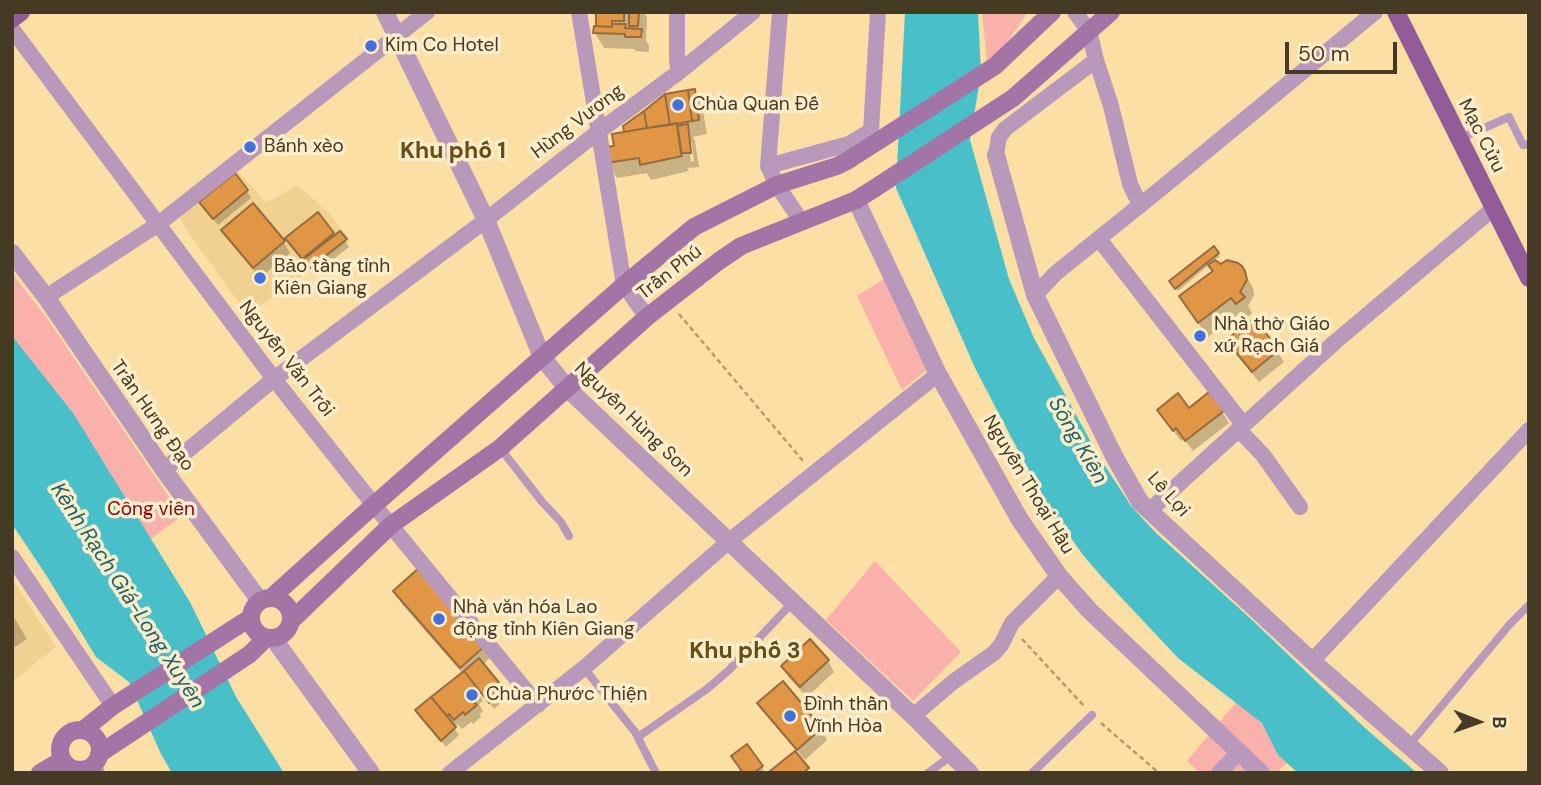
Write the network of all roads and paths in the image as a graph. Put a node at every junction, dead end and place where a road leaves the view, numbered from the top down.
1 (21, 12) edge
2 (385, 12) edge
3 (427, 12) edge
4 (579, 12) edge
5 (677, 12) edge
6 (753, 12) edge
7 (780, 12) edge
8 (878, 12) edge
9 (1052, 12) edge
10 (1075, 12) edge
11 (1111, 12) edge
12 (1375, 12) edge
13 (1395, 12) edge
14 (12, 19) edge
15 (12, 29) edge
16 (1089, 31) junction
17 (397, 35) junction
18 (1096, 60) junction
19 (679, 72) junction
20 (598, 132) junction
21 (1459, 139) junction
22 (1529, 144) edge
23 (996, 155) joint
24 (768, 166) junction
25 (777, 185) junction
26 (856, 200) junction
27 (1140, 205) junction
28 (1494, 208) junction
29 (486, 220) junction
30 (800, 221) junction
31 (157, 225) junction
32 (1099, 239) junction
33 (12, 254) edge
34 (1529, 278) edge
35 (624, 285) junction
36 (1035, 295) junction
37 (46, 298) junction
38 (667, 301) junction
39 (647, 317) junction
40 (542, 358) junction
41 (938, 374) junction
42 (274, 379) junction
43 (567, 388) junction
44 (1241, 427) junction
45 (1529, 430) edge
46 (500, 448) junction
47 (164, 470) junction
48 (814, 474) junction
49 (374, 505) junction
50 (1300, 507) dead end
51 (1149, 511) junction
52 (391, 525) junction
53 (569, 536) dead end
54 (728, 542) junction
55 (12, 557) edge
56 (1059, 576) junction
57 (266, 599) junction
58 (792, 603) junction
59 (1529, 605) edge
60 (291, 621) junction
61 (243, 622) junction
62 (1010, 626) junction
63 (269, 638) junction
64 (1312, 661) junction
65 (584, 668) junction
66 (538, 705) junction
67 (113, 706) junction
68 (1092, 715) junction
69 (913, 716) junction
70 (83, 730) junction
71 (638, 737) junction
72 (1409, 745) junction
73 (1239, 752) junction
74 (952, 755) junction
75 (62, 760) junction
76 (96, 764) edge
77 (40, 773) edge
78 (371, 773) edge
79 (450, 773) edge
80 (656, 773) edge
81 (928, 773) edge
82 (971, 773) edge
83 (1032, 773) edge
84 (1159, 773) edge
85 (1219, 773) edge
86 (1261, 773) edge
87 (1440, 773) edge

1 - 14 main road
2 - 17 street, Nguyễn Hùng Sơn
3 - 17 street
4 - 20 street
5 - 19 street
6 - 19 street, Hùng Vương
7 - 24 street
8 - 24 street
9 - 25 main road, Trần Phú
10 - 16 street
11 - 16 main road, Trần Phú
12 - 27 street
13 - 21 main road, Mạc Cửu
15 - 31 street, Nguyễn Văn Trỗi
16 - 18 street
16 - 26 main road, Trần Phú
17 - 29 street, Nguyễn Hùng Sơn
17 - 31 street
18 - 23 street
18 - 27 street
19 - 20 street, Hùng Vương
20 - 29 street, Hùng Vương
20 - 35 street
21 - 22 lane
21 - 28 main road, Mạc Cửu
23 - 36 street, Lê Lợi
24 - 25 street
25 - 30 street
25 - 35 main road, Trần Phú
26 - 30 main road, Trần Phú
26 - 41 street, Nguyễn Thoại Hầu
27 - 32 street
28 - 34 main road, Mạc Cửu
28 - 44 street
29 - 40 street, Nguyễn Hùng Sơn
29 - 42 street, Hùng Vương
30 - 38 main road, Trần Phú
31 - 37 street
31 - 42 street, Nguyễn Văn Trỗi
32 - 36 street
32 - 44 street
33 - 37 street, Trần Hưng Đạo
35 - 39 street
35 - 40 main road, Trần Phú
36 - 51 street, Lê Lợi
37 - 47 street, Trần Hưng Đạo
38 - 39 main road, Trần Phú
38 - 48 path
39 - 43 main road, Trần Phú
40 - 43 street, Nguyễn Hùng Sơn
40 - 49 main road, Trần Phú
41 - 48 street
41 - 56 street, Nguyễn Thoại Hầu
42 - 47 street, Hùng Vương
42 - 49 street, Nguyễn Văn Trỗi
43 - 46 main road, Trần Phú
43 - 54 street, Nguyễn Hùng Sơn
44 - 50 street
44 - 51 street
45 - 64 street
46 - 52 main road, Trần Phú
46 - 53 lane
47 - 57 street, Trần Hưng Đạo
48 - 54 street
49 - 52 street, Nguyễn Văn Trỗi
49 - 57 main road, Trần Phú
51 - 64 street, Lê Lợi
52 - 60 main road, Trần Phú
52 - 66 street, Nguyễn Văn Trỗi
54 - 58 street, Nguyễn Hùng Sơn
54 - 65 street
55 - 67 street
56 - 62 street
56 - 73 street, Nguyễn Thoại Hầu
57 - 60 main road
57 - 61 main road
58 - 69 street, Nguyễn Hùng Sơn
58 - 71 lane
59 - 72 lane
60 - 63 main road
61 - 63 main road
61 - 67 main road
62 - 68 path
62 - 69 street
63 - 76 main road
63 - 78 street
64 - 72 street, Lê Lợi
65 - 66 street
65 - 71 lane
66 - 79 street
67 - 70 main road
68 - 83 lane
68 - 84 path
69 - 74 street, Nguyễn Hùng Sơn
70 - 75 main road
70 - 76 main road
71 - 80 lane
72 - 87 street, Lê Lợi
73 - 85 street
73 - 86 street, Nguyễn Thoại Hầu
74 - 81 lane
74 - 82 street, Nguyễn Hùng Sơn
75 - 76 main road
75 - 77 main road

